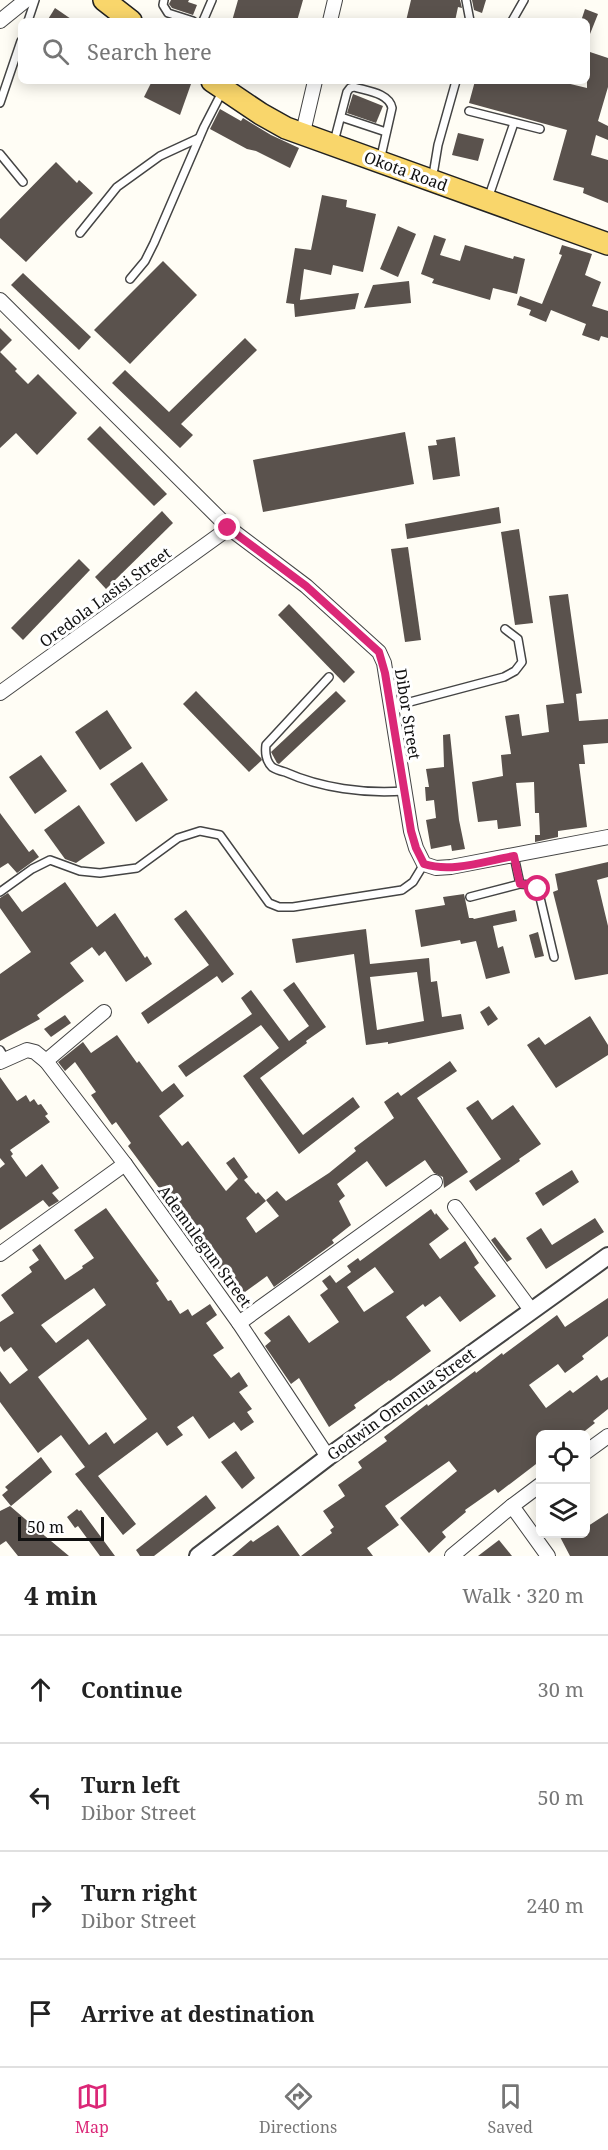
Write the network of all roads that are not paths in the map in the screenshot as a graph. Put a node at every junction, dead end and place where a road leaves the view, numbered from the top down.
1 (26, 0) edge
2 (35, 0) edge
3 (104, 0) edge
4 (122, 0) edge
5 (164, 0) edge
6 (212, 0) edge
7 (335, 0) edge
8 (466, 0) edge
9 (524, 0) edge
10 (29, 18) edge
11 (127, 18) edge
12 (144, 18) edge
13 (184, 18) edge
14 (204, 18) edge
15 (331, 18) edge
16 (469, 18) edge
17 (514, 18) edge
18 (0, 21) edge
19 (18, 50) edge
20 (220, 84) edge
21 (314, 84) edge
22 (455, 84) edge
23 (0, 103) edge
24 (470, 111) dead end
25 (340, 117) junction
26 (514, 123) junction
27 (304, 128) junction
28 (540, 129) dead end
29 (199, 138) junction
30 (335, 138) junction
31 (384, 142) junction
32 (0, 154) edge
33 (434, 169) junction
34 (23, 182) dead end
35 (491, 190) junction
36 (608, 231) edge
37 (80, 233) dead end
38 (608, 244) edge
39 (130, 279) dead end
40 (0, 300) edge
41 (228, 528) junction
42 (505, 629) dead end
43 (328, 677) dead end
44 (0, 693) edge
45 (391, 707) junction
46 (404, 791) junction
47 (608, 837) edge
48 (514, 856) junction
49 (424, 864) junction
50 (520, 884) junction
51 (0, 892) edge
52 (470, 897) dead end
53 (554, 957) dead end
54 (104, 1012) dead end
55 (2, 1057) edge
56 (46, 1060) junction
57 (125, 1164) junction
58 (435, 1182) dead end
59 (455, 1207) dead end
60 (0, 1254) edge
61 (608, 1256) edge
62 (531, 1310) junction
63 (239, 1323) junction
64 (608, 1436) edge
65 (590, 1449) edge
66 (328, 1457) junction
67 (536, 1488) edge
68 (512, 1506) junction
69 (198, 1556) edge
70 (452, 1556) edge
71 (548, 1556) edge

1 - 18 street
2 - 10 lane
3 - 11 main road
4 - 12 main road
5 - 13 lane
6 - 14 lane
7 - 15 street
8 - 16 lane
9 - 17 lane
19 - 23 lane
20 - 27 main road, Okota Road
20 - 29 lane
20 - 38 main road, Okota Road
21 - 27 street
22 - 33 lane
24 - 26 lane
25 - 30 lane
25 - 31 lane
25 - 31 lane
26 - 28 lane
26 - 35 lane
27 - 30 main road, Okota Road
29 - 37 lane
29 - 39 lane
30 - 31 main road, Okota Road
31 - 33 main road, Okota Road
32 - 34 lane
33 - 35 main road, Okota Road
35 - 36 main road, Okota Road
40 - 41 street, Dibor Street
41 - 44 street, Oredola Lasisi Street
41 - 45 street, Dibor Street
42 - 45 lane
43 - 46 lane
45 - 46 street, Dibor Street
46 - 49 street, Dibor Street
47 - 48 street
48 - 49 street
48 - 50 lane
49 - 51 lane
50 - 52 lane
50 - 53 lane
54 - 56 street
55 - 56 street
56 - 57 street, Ademulegun Street
57 - 60 street
57 - 63 street, Ademulegun Street
58 - 63 street
59 - 62 street
61 - 62 street, Godwin Omonua Street
62 - 66 street, Godwin Omonua Street
63 - 66 street, Ademulegun Street
64 - 65 street
66 - 69 street, Godwin Omonua Street
67 - 68 street
68 - 70 street
68 - 71 street

